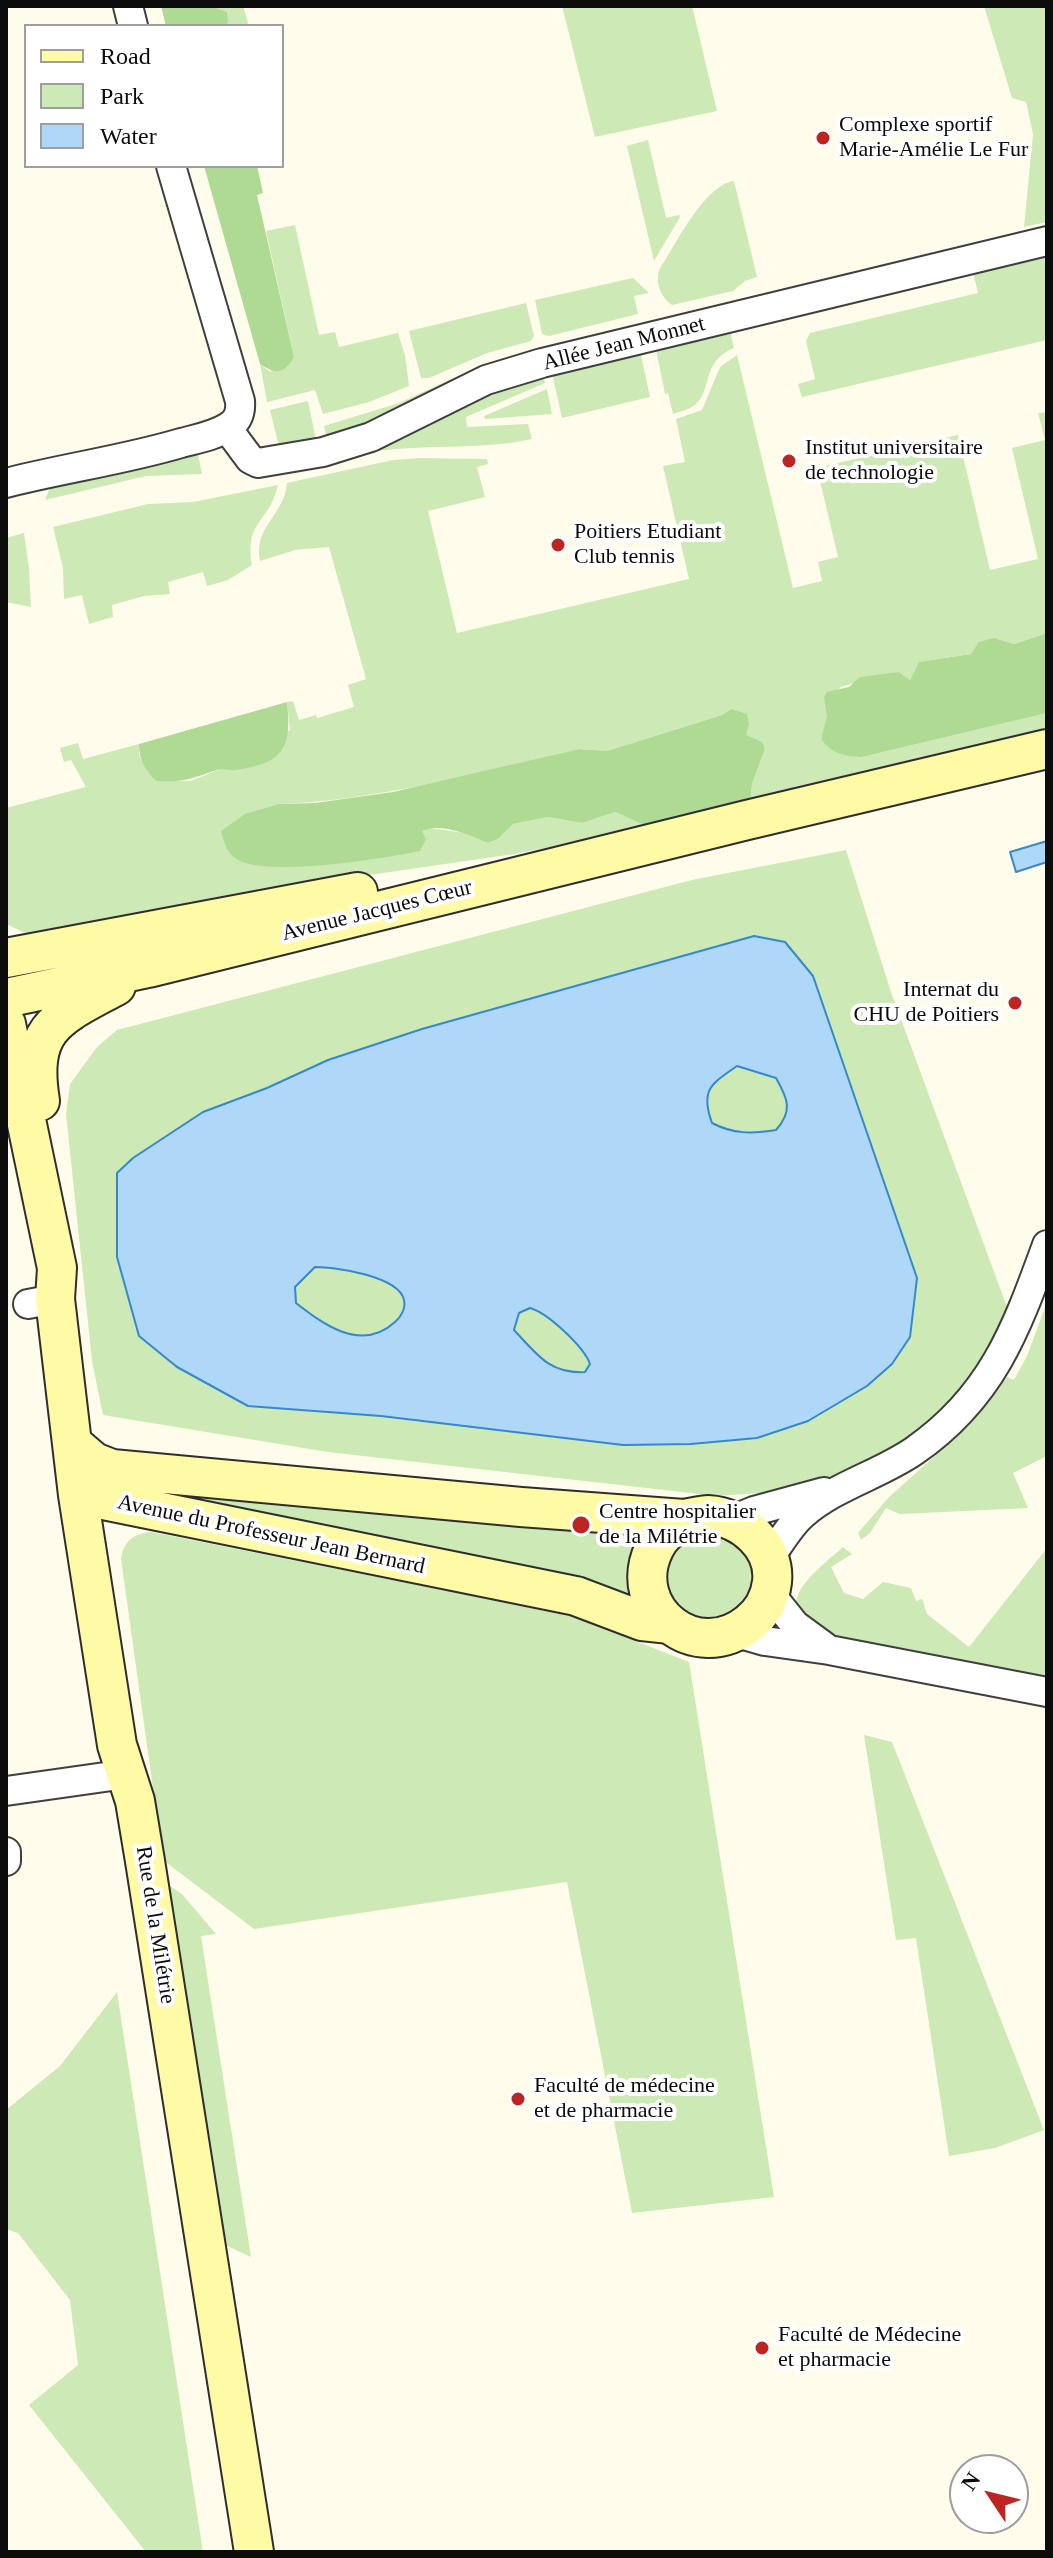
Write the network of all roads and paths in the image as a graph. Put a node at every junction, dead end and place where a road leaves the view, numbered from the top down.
1 (172, 168) edge
2 (1047, 241) edge
3 (227, 428) junction
4 (6, 483) edge
5 (1047, 749) edge
6 (747, 820) junction
7 (6, 958) edge
8 (148, 968) junction
9 (6, 998) edge
10 (6, 1024) edge
11 (6, 1127) edge
12 (43, 1195) junction
13 (1047, 1245) edge
14 (42, 1302) junction
15 (74, 1445) junction
16 (859, 1481) junction
17 (284, 1485) junction
18 (78, 1495) junction
19 (684, 1519) junction
20 (732, 1520) junction
21 (770, 1557) junction
22 (771, 1595) junction
23 (670, 1624) junction
24 (737, 1633) junction
25 (829, 1650) junction
26 (1047, 1692) edge
27 (126, 1774) junction
28 (6, 1791) edge
29 (6, 1852) edge
30 (6, 1861) edge
31 (254, 2552) edge

1 - 3 street
2 - 3 street, Allée Jean Monnet
3 - 4 street
5 - 6 street, Avenue Jacques Cœur
6 - 7 street, Avenue Jacques Cœur
6 - 8 street, Avenue Jacques Cœur
8 - 9 street, Avenue Jacques Cœur
8 - 12 street
10 - 12 street, Rue de la Milétrie
11 - 14 street, Rue de la Milétrie
12 - 14 street, Rue de la Milétrie
13 - 16 street, Avenue du Professeur Jean Bernard
14 - 15 street, Rue de la Milétrie
15 - 17 street, Avenue du Professeur Jean Bernard
15 - 18 street, Rue de la Milétrie
16 - 20 street, Avenue du Professeur Jean Bernard
16 - 21 street, Avenue du Professeur Jean Bernard
17 - 18 street, Avenue du Professeur Jean Bernard
17 - 19 street, Avenue du Professeur Jean Bernard
18 - 23 street, Avenue du Professeur Jean Bernard
18 - 27 street, Rue de la Milétrie
19 - 20 street, Avenue du Professeur Jean Bernard
19 - 23 street
20 - 21 street
21 - 22 street
22 - 24 street
22 - 25 street, Avenue du Professeur Jean Bernard
23 - 24 street, Avenue du Professeur Jean Bernard
24 - 25 street, Avenue du Professeur Jean Bernard
25 - 26 street, Avenue du Professeur Jean Bernard
27 - 28 street
27 - 31 street, Rue de la Milétrie
29 - 30 street

